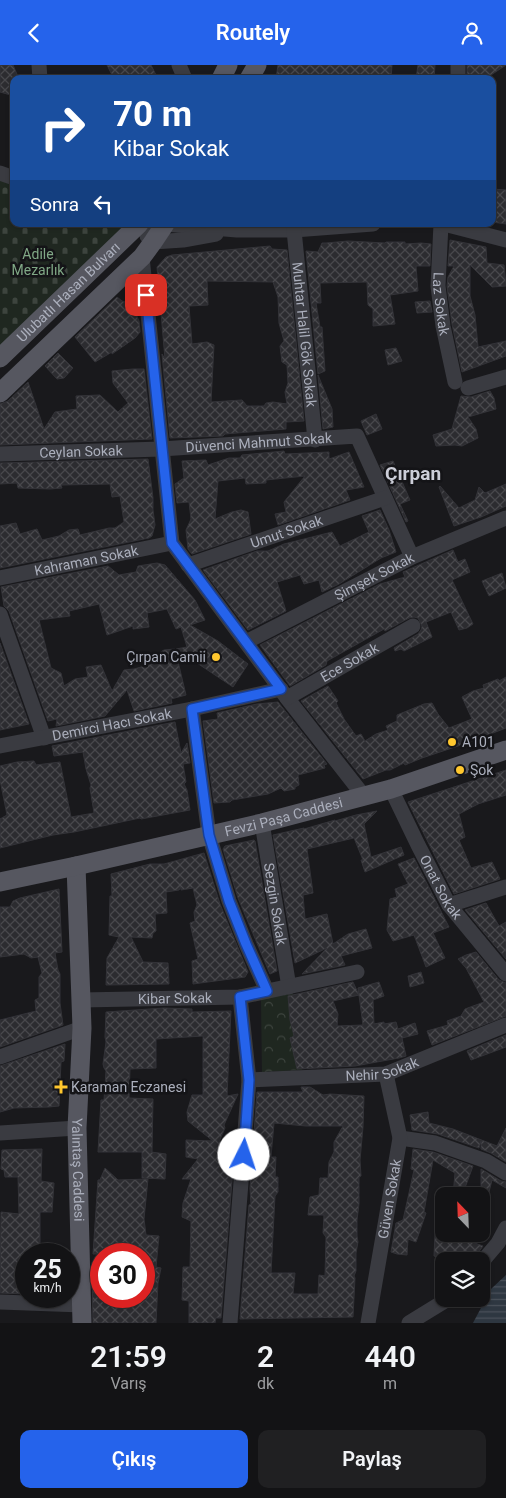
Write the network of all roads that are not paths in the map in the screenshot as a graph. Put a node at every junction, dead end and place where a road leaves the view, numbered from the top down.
1 (133, 227) edge
2 (139, 227) edge
3 (162, 227) edge
4 (200, 227) edge
5 (334, 227) edge
6 (442, 227) edge
7 (454, 227) edge
8 (237, 230) junction
9 (294, 230) junction
10 (506, 240) edge
11 (154, 242) junction
12 (142, 257) junction
13 (0, 358) edge
14 (506, 377) edge
15 (0, 393) edge
16 (315, 440) junction
17 (161, 449) junction
18 (0, 454) edge
19 (385, 498) junction
20 (506, 518) edge
21 (172, 543) junction
22 (412, 557) junction
23 (188, 565) junction
24 (0, 578) edge
25 (0, 615) edge
26 (413, 626) dead end
27 (246, 642) junction
28 (284, 694) junction
29 (192, 709) junction
30 (44, 738) junction
31 (0, 746) edge
32 (506, 749) edge
33 (391, 789) junction
34 (363, 795) junction
35 (262, 823) junction
36 (209, 835) junction
37 (76, 866) junction
38 (0, 882) edge
39 (506, 887) edge
40 (449, 905) junction
41 (357, 972) dead end
42 (506, 974) edge
43 (289, 987) junction
44 (267, 991) junction
45 (240, 997) junction
46 (81, 1000) junction
47 (506, 1025) edge
48 (82, 1028) junction
49 (0, 1057) edge
50 (386, 1074) junction
51 (249, 1080) junction
52 (76, 1128) junction
53 (0, 1133) edge
54 (400, 1138) junction
55 (506, 1173) edge
56 (506, 1229) edge
57 (490, 1252) edge
58 (0, 1302) edge
59 (435, 1307) edge
60 (82, 1314) edge
61 (230, 1323) edge
62 (368, 1323) edge
63 (409, 1323) edge

1 - 13 main road, Ulubatlı Hasan Bulvarı
2 - 11 street
3 - 11 main road, Ulubatlı Hasan Bulvarı
4 - 8 street
5 - 9 street
6 - 14 street, Laz Sokak
7 - 10 street
8 - 9 street
8 - 11 street
9 - 16 street, Muhtar Halil Gök Sokak
11 - 12 main road, Ulubatlı Hasan Bulvarı
12 - 15 main road, Ulubatlı Hasan Bulvarı
12 - 17 street
16 - 17 street, Düvenci Mahmut Sokak
16 - 19 street, Düvenci Mahmut Sokak
17 - 18 street, Ceylan Sokak
17 - 21 street
19 - 22 street
19 - 23 street, Umut Sokak
20 - 22 street, Şimşek Sokak
21 - 23 street
21 - 24 street, Kahraman Sokak
22 - 27 street, Şimşek Sokak
23 - 27 street
25 - 30 street
26 - 28 street, Ece Sokak
27 - 28 street
28 - 29 street, Demirci Hacı Sokak
28 - 34 street
29 - 30 street, Demirci Hacı Sokak
29 - 36 street
30 - 31 street, Demirci Hacı Sokak
32 - 33 main road, Fevzi Paşa Caddesi
33 - 34 main road, Fevzi Paşa Caddesi
33 - 40 street, Onat Sokak
34 - 35 main road, Fevzi Paşa Caddesi
35 - 36 main road, Fevzi Paşa Caddesi
35 - 43 street, Sezgin Sokak
36 - 37 main road, Fevzi Paşa Caddesi
36 - 44 street
37 - 38 main road, Fevzi Paşa Caddesi
37 - 46 main road, Yalıntaş Caddesi
39 - 40 street
40 - 42 street, Onat Sokak
41 - 43 street, Kibar Sokak
43 - 44 street, Kibar Sokak
44 - 45 street, Kibar Sokak
45 - 46 street, Kibar Sokak
45 - 51 street
46 - 48 main road, Yalıntaş Caddesi
47 - 50 street, Nehir Sokak
48 - 49 street
48 - 52 main road, Yalıntaş Caddesi
50 - 51 street, Nehir Sokak
50 - 54 street, Güven Sokak
51 - 61 street
52 - 53 street
52 - 60 main road, Yalıntaş Caddesi
54 - 55 street
54 - 62 street, Güven Sokak
56 - 57 street
58 - 60 street
59 - 63 street

